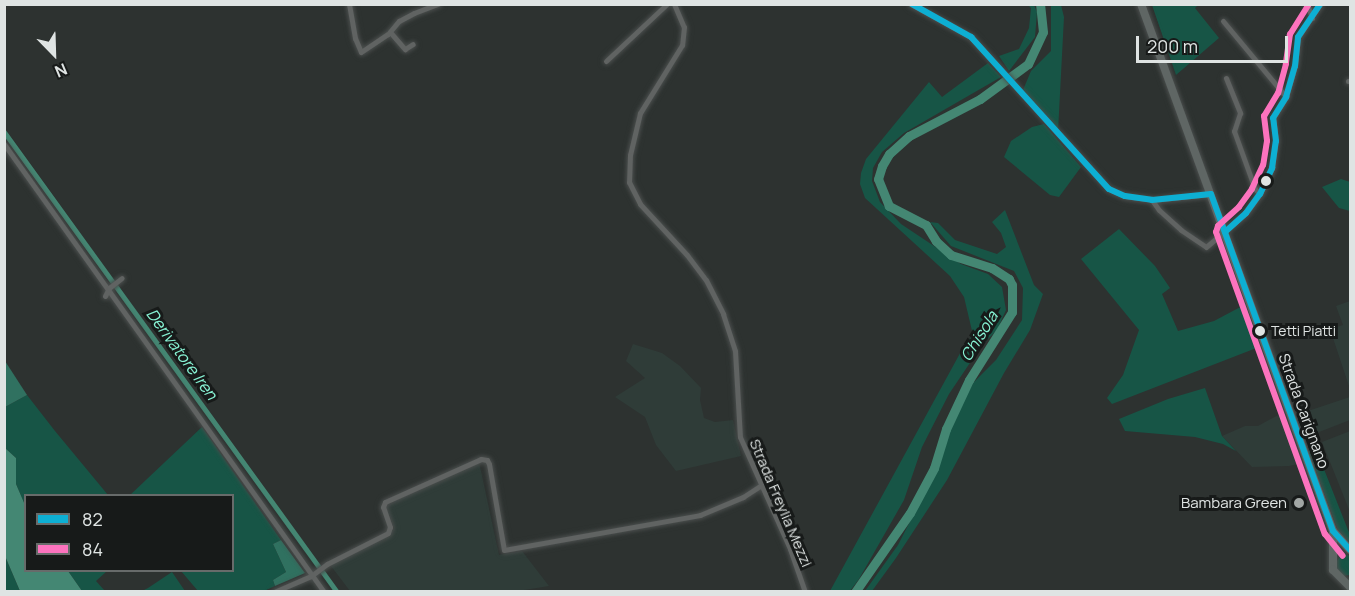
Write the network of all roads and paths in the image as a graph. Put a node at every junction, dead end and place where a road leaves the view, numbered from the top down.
1 (350, 4) edge
2 (438, 4) edge
3 (668, 4) edge
4 (674, 4) edge
5 (911, 4) edge
6 (1141, 4) edge
7 (1307, 4) edge
8 (1320, 4) edge
9 (1312, 18) junction
10 (1223, 21) dead end
11 (390, 32) junction
12 (413, 44) dead end
13 (606, 61) dead end
14 (1226, 78) dead end
15 (1286, 97) junction
16 (4, 144) edge
17 (1211, 194) junction
18 (1260, 194) junction
19 (1152, 200) junction
20 (1225, 232) junction
21 (122, 278) dead end
22 (107, 291) junction
23 (760, 486) junction
24 (1333, 531) junction
25 (1350, 551) edge
26 (1333, 559) junction
27 (311, 576) junction
28 (1346, 578) edge
29 (1350, 587) edge
30 (274, 591) edge
31 (324, 591) edge
32 (805, 591) edge

1 - 11 street
2 - 11 street
3 - 13 street
4 - 23 street, Strada Freylia Mezzi
5 - 19 street
6 - 17 main road
7 - 9 street
8 - 9 street
9 - 15 street
10 - 15 street
11 - 12 street
14 - 18 street
15 - 18 street
16 - 22 street
17 - 19 street
17 - 20 main road, Strada Carignano
18 - 20 street
19 - 20 street
20 - 24 main road, Strada Carignano
21 - 22 street
22 - 27 street
23 - 27 street
23 - 32 street, Strada Freylia Mezzi
24 - 25 main road
24 - 26 main road
25 - 26 main road
26 - 28 main road
27 - 30 street
27 - 31 street
28 - 29 main road

